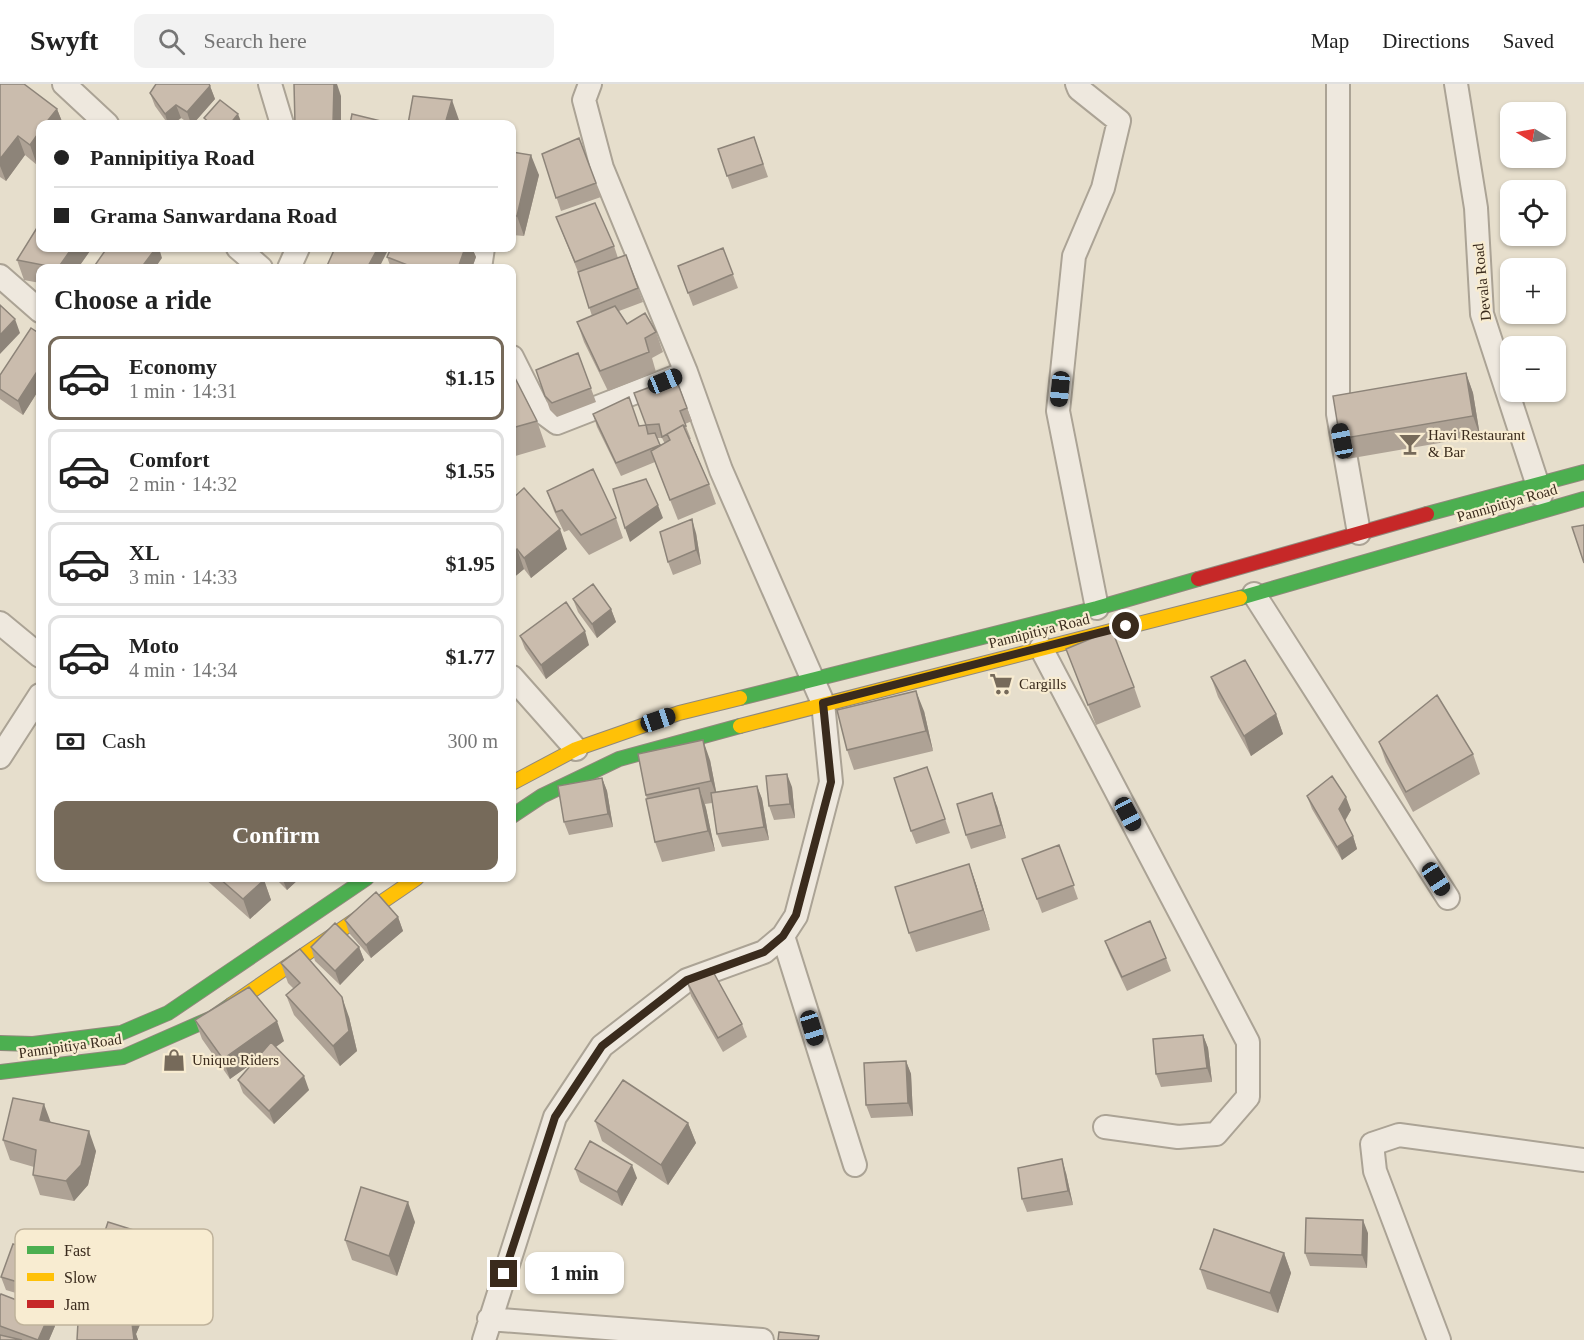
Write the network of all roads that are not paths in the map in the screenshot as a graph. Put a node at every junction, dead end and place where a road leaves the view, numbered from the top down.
1 (64, 84) edge
2 (270, 84) edge
3 (590, 84) edge
4 (1077, 84) edge
5 (1338, 84) edge
6 (1456, 84) edge
7 (103, 120) edge
8 (281, 120) edge
9 (243, 252) edge
10 (256, 264) edge
11 (0, 276) edge
12 (36, 307) edge
13 (516, 365) edge
14 (686, 372) junction
15 (1584, 472) edge
16 (1537, 483) junction
17 (1584, 499) edge
18 (1545, 508) junction
19 (1359, 533) junction
20 (1254, 594) junction
21 (1097, 608) junction
22 (0, 623) edge
23 (1041, 648) junction
24 (36, 653) edge
25 (516, 681) edge
26 (815, 681) junction
27 (36, 701) edge
28 (823, 703) junction
29 (576, 749) junction
30 (0, 757) edge
31 (516, 781) edge
32 (516, 813) edge
33 (361, 882) edge
34 (411, 882) edge
35 (1448, 898) dead end
36 (783, 936) junction
37 (0, 1043) edge
38 (0, 1072) edge
39 (1105, 1127) dead end
40 (1584, 1160) edge
41 (855, 1165) dead end
42 (487, 1329) edge
43 (762, 1340) edge
44 (1439, 1340) edge

1 - 7 street
2 - 8 street
3 - 14 street
4 - 21 street
5 - 19 street
6 - 16 street, Devala Road
9 - 10 street
11 - 12 street
13 - 14 street
14 - 26 street
15 - 16 main road, Pannipitiya Road
16 - 18 street, Devala Road
16 - 19 main road, Pannipitiya Road
17 - 18 main road, Pannipitiya Road
18 - 20 main road, Pannipitiya Road
19 - 21 main road, Pannipitiya Road
20 - 23 main road, Pannipitiya Road
20 - 35 street
21 - 26 main road, Pannipitiya Road
22 - 24 street
23 - 28 main road, Pannipitiya Road
23 - 39 street
25 - 29 street
26 - 28 street
26 - 29 main road, Pannipitiya Road
27 - 30 street
28 - 32 main road, Pannipitiya Road
28 - 36 street
29 - 31 main road, Pannipitiya Road
33 - 37 main road, Pannipitiya Road
34 - 38 main road, Pannipitiya Road
36 - 41 street
36 - 42 street
40 - 44 street
42 - 43 street

